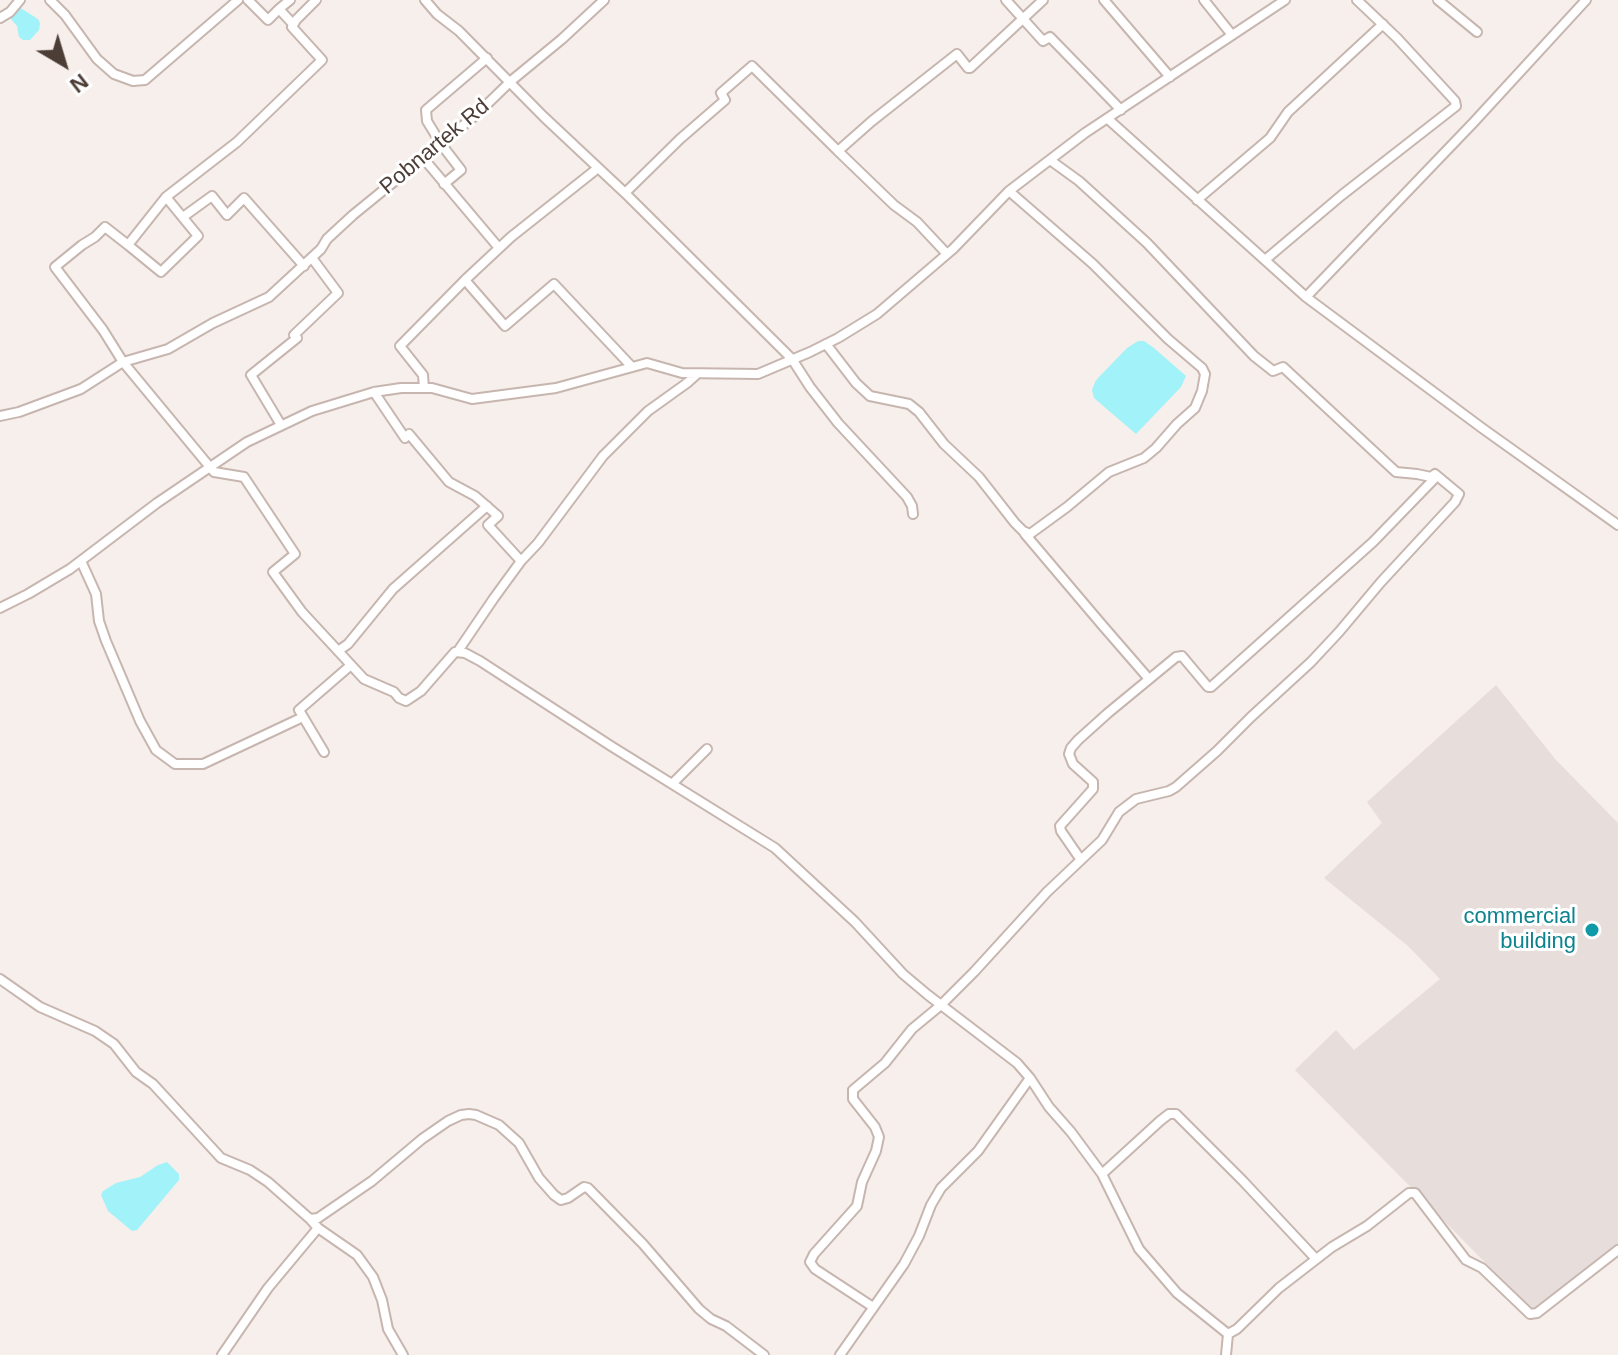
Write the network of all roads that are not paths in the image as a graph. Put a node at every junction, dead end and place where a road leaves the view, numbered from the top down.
1 (20, 0) edge
2 (50, 0) edge
3 (238, 0) edge
4 (248, 0) edge
5 (290, 0) edge
6 (316, 0) edge
7 (425, 0) edge
8 (604, 0) edge
9 (1006, 0) edge
10 (1043, 0) edge
11 (1104, 0) edge
12 (1204, 0) edge
13 (1285, 0) edge
14 (1357, 0) edge
15 (1438, 0) edge
16 (1586, 0) edge
17 (279, 9) junction
18 (0, 18) edge
19 (1023, 18) junction
20 (293, 24) junction
21 (1383, 24) junction
22 (1477, 32) dead end
23 (1232, 35) junction
24 (487, 58) junction
25 (1170, 77) junction
26 (511, 81) junction
27 (1121, 110) junction
28 (1108, 119) junction
29 (441, 144) junction
30 (838, 151) junction
31 (424, 159) junction
32 (1050, 160) junction
33 (598, 168) junction
34 (444, 184) junction
35 (1009, 191) junction
36 (625, 193) junction
37 (166, 197) junction
38 (1197, 200) junction
39 (183, 217) junction
40 (128, 245) junction
41 (499, 248) junction
42 (947, 254) junction
43 (312, 258) junction
44 (1265, 260) junction
45 (304, 266) junction
46 (465, 280) junction
47 (1306, 297) junction
48 (826, 344) junction
49 (792, 359) junction
50 (123, 362) junction
51 (632, 367) junction
52 (697, 374) junction
53 (424, 388) junction
54 (374, 392) junction
55 (0, 416) edge
56 (281, 425) junction
57 (210, 466) junction
58 (1438, 475) junction
59 (487, 506) junction
60 (913, 514) dead end
61 (1618, 525) edge
62 (1023, 531) junction
63 (81, 561) junction
64 (521, 561) junction
65 (0, 608) edge
66 (338, 651) junction
67 (458, 651) junction
68 (351, 665) junction
69 (1149, 679) junction
70 (303, 717) junction
71 (707, 749) dead end
72 (324, 752) dead end
73 (672, 784) junction
74 (1081, 860) junction
75 (0, 979) edge
76 (941, 1005) junction
77 (1030, 1078) junction
78 (1102, 1174) junction
79 (311, 1220) junction
80 (318, 1228) junction
81 (1618, 1250) edge
82 (1316, 1259) junction
83 (873, 1307) junction
84 (1228, 1334) junction
85 (222, 1355) edge
86 (403, 1355) edge
87 (764, 1355) edge
88 (840, 1355) edge
89 (1226, 1355) edge

1 - 18 street
2 - 3 street
4 - 17 street
5 - 17 street
6 - 20 street
7 - 24 street
8 - 26 street, Pobnartek Rd
9 - 19 street
10 - 19 street
11 - 25 street
12 - 23 street
13 - 23 street
14 - 21 street
15 - 22 street
16 - 47 street
17 - 20 street
19 - 27 street
19 - 30 street
20 - 37 street
21 - 38 street
21 - 44 street
23 - 25 street
24 - 26 street
24 - 29 street
25 - 27 street
26 - 29 street, Pobnartek Rd
26 - 33 street
27 - 28 street
28 - 32 street
28 - 38 street
29 - 31 street, Pobnartek Rd
29 - 34 street
30 - 36 street
30 - 42 street
31 - 34 street
31 - 43 street, Pobnartek Rd
32 - 35 street
32 - 58 street
33 - 36 street
33 - 41 street
34 - 41 street
35 - 42 street
35 - 62 street
36 - 49 street
37 - 39 street
37 - 40 street
38 - 44 street
39 - 40 street
39 - 45 street
40 - 50 street
41 - 46 street
42 - 48 street
43 - 45 street, Pobnartek Rd
43 - 56 street
44 - 47 street
45 - 50 street, Pobnartek Rd
46 - 51 street
46 - 53 street
47 - 61 street
48 - 49 street
48 - 62 street
49 - 52 street
49 - 60 street
50 - 55 street, Pobnartek Rd
50 - 57 street
51 - 52 street
51 - 53 street
52 - 64 street
53 - 54 street
54 - 56 street
54 - 59 street
56 - 57 street
57 - 63 street
57 - 66 street
58 - 69 street
58 - 74 street
59 - 64 street
59 - 66 street
62 - 69 street
63 - 65 street
63 - 70 street
64 - 67 street
66 - 68 street
67 - 68 street
67 - 73 street
68 - 70 street
69 - 74 street
70 - 72 street
71 - 73 street
73 - 76 street
74 - 76 street
75 - 79 street
76 - 77 street
76 - 83 street
77 - 78 street
77 - 83 street
78 - 82 street
78 - 84 street
79 - 80 street
79 - 87 street
80 - 85 street
80 - 86 street
81 - 82 street
82 - 84 street
83 - 88 street
84 - 89 street

